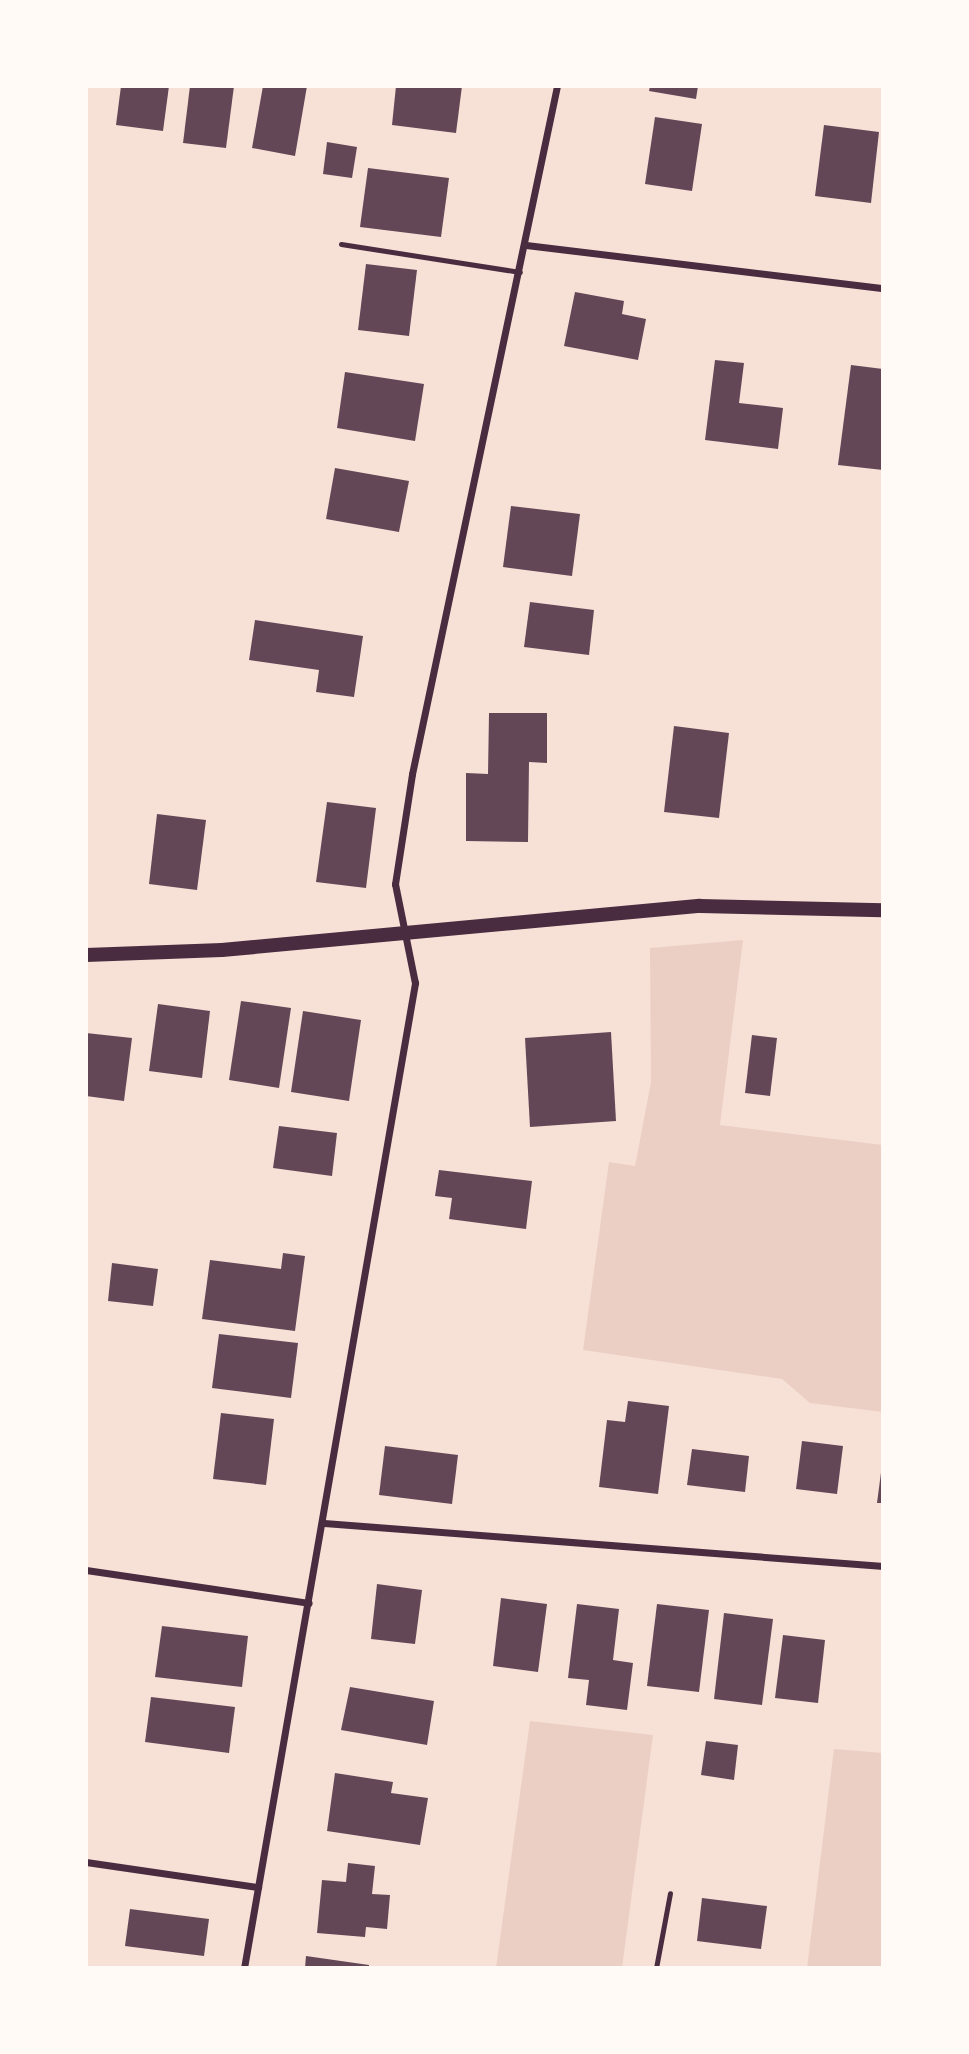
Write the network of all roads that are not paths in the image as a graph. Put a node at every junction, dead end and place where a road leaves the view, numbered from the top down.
1 (557, 86) edge
2 (341, 244) dead end
3 (526, 245) junction
4 (520, 272) junction
5 (883, 288) edge
6 (883, 910) edge
7 (406, 934) junction
8 (86, 955) edge
9 (324, 1523) junction
10 (883, 1566) edge
11 (86, 1570) edge
12 (309, 1603) junction
13 (86, 1862) edge
14 (258, 1887) junction
15 (670, 1893) dead end
16 (244, 1968) edge
17 (656, 1968) edge

1 - 3 street
2 - 4 lane
3 - 4 street
3 - 5 street
4 - 7 street
6 - 7 main road
7 - 8 main road
7 - 9 street
9 - 10 street
9 - 12 street
11 - 12 street
12 - 14 street
13 - 14 street
14 - 16 street
15 - 17 lane

